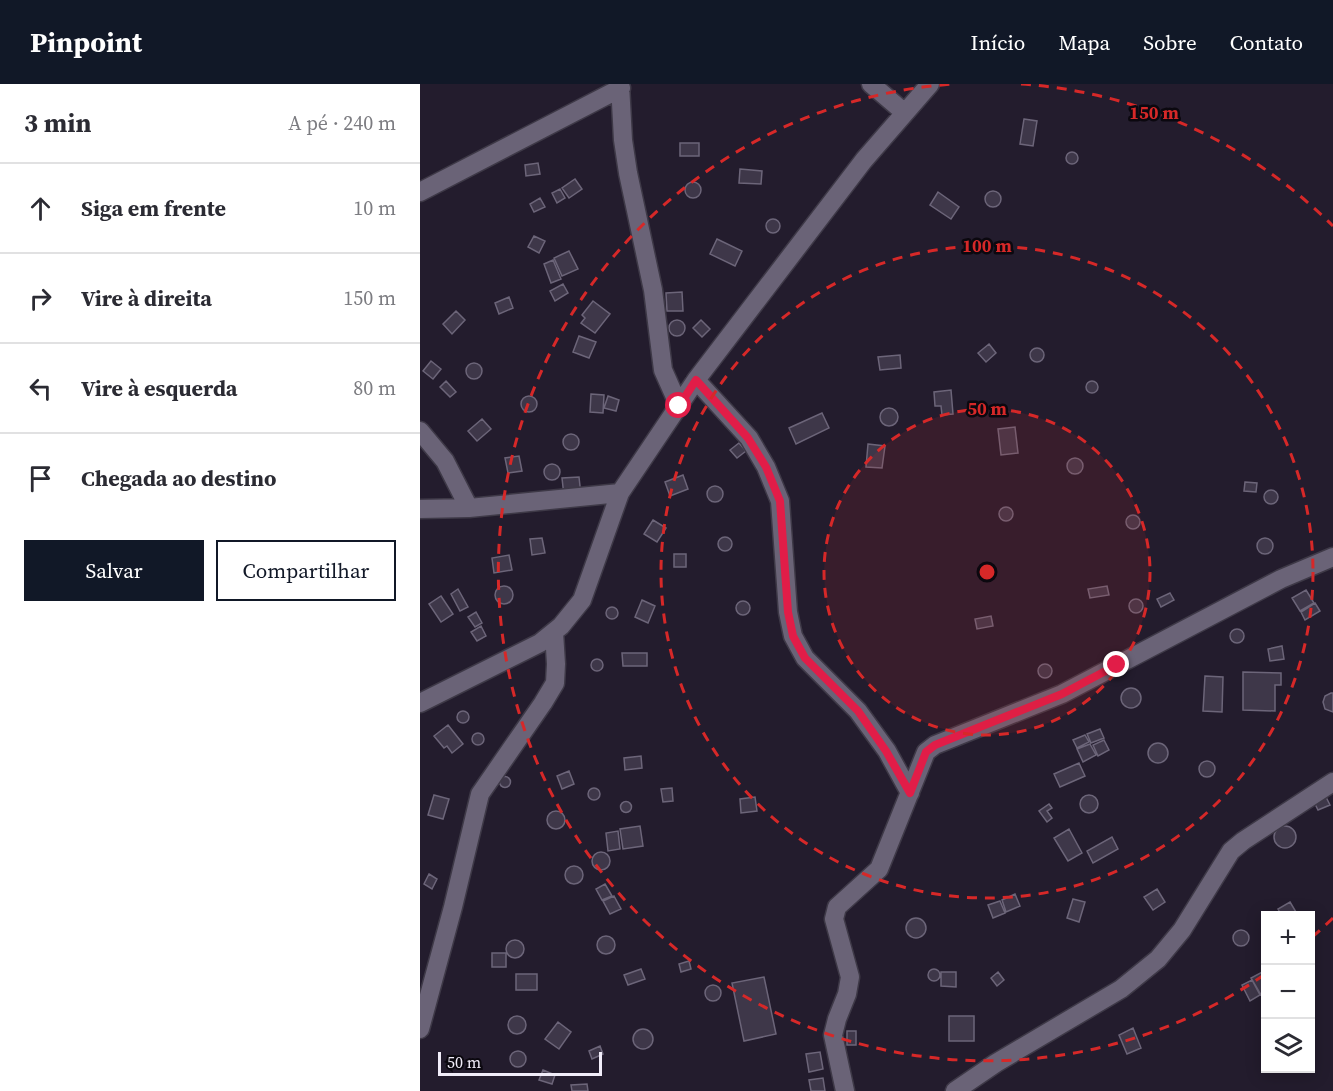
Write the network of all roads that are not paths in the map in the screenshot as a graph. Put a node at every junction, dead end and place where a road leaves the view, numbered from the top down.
1 (871, 84) edge
2 (930, 84) edge
3 (620, 86) edge
4 (905, 113) junction
5 (420, 192) edge
6 (696, 380) junction
7 (679, 406) junction
8 (420, 431) edge
9 (620, 493) junction
10 (469, 508) junction
11 (420, 509) edge
12 (1333, 557) edge
13 (554, 632) junction
14 (420, 703) edge
15 (1333, 782) edge
16 (910, 793) junction
17 (420, 1029) edge
18 (845, 1091) edge
19 (955, 1091) edge

1 - 4 street
2 - 4 street
3 - 5 street
3 - 7 street
4 - 6 street
6 - 7 street
6 - 16 street
7 - 9 street
8 - 10 street
9 - 10 street
9 - 13 street
10 - 11 street
12 - 16 street
13 - 14 street
13 - 17 street
15 - 19 street
16 - 18 street

